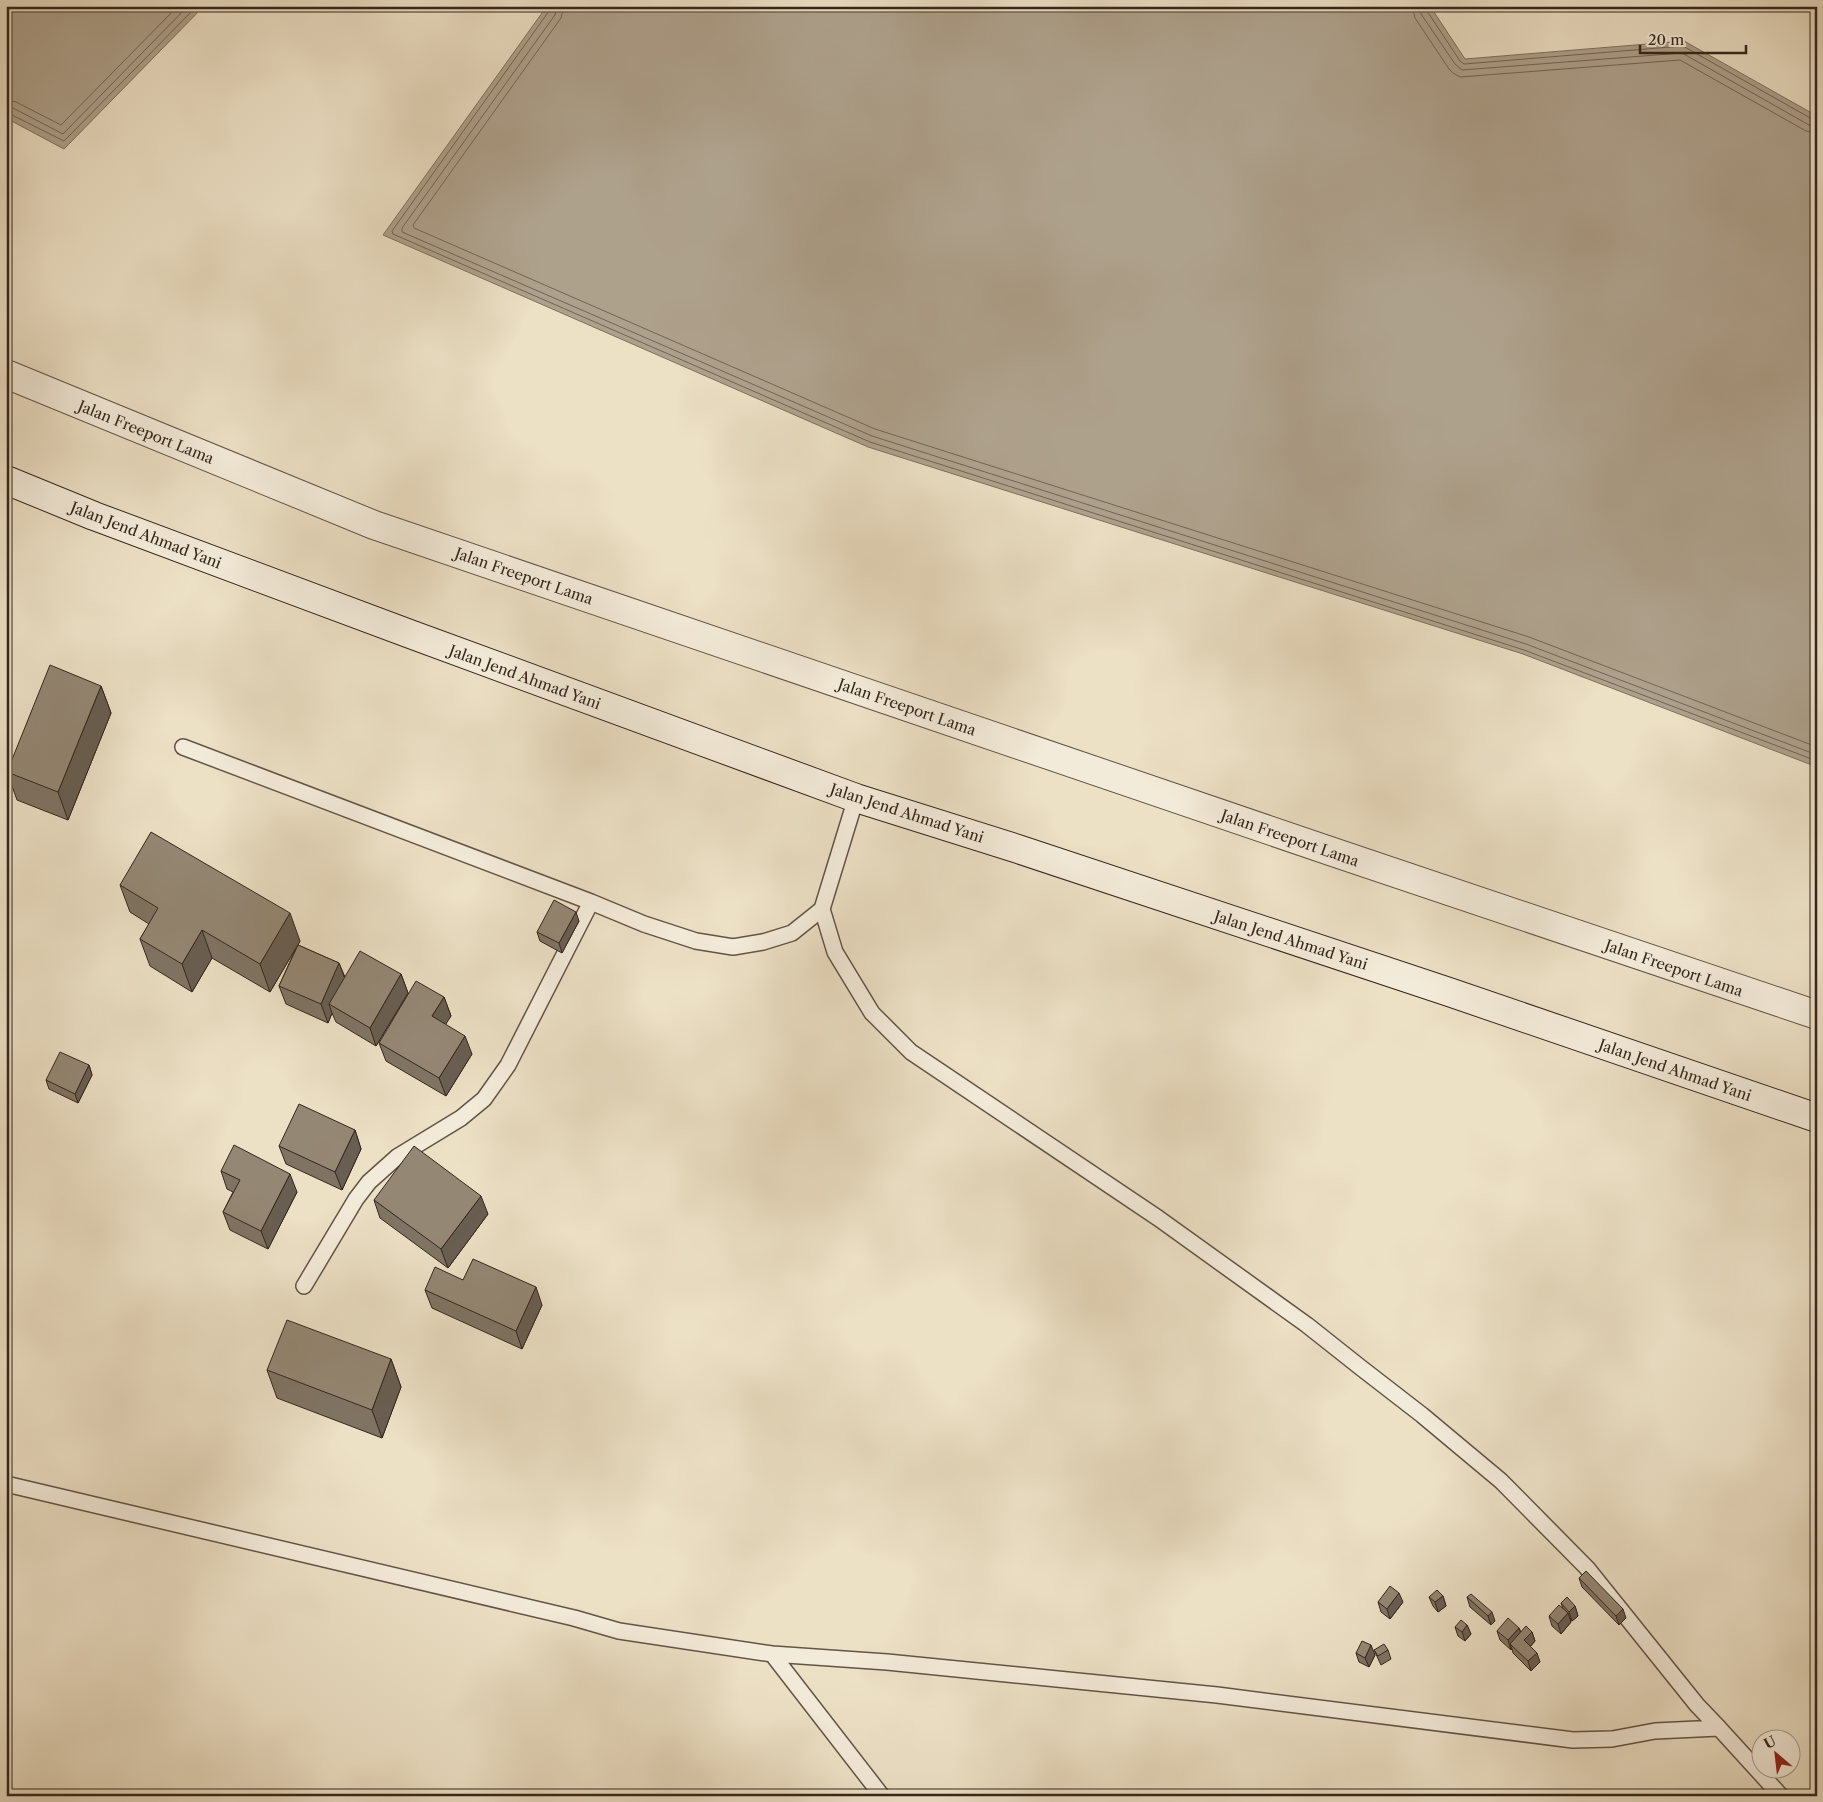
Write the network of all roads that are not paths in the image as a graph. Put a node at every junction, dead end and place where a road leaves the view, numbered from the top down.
1 (6, 374) edge
2 (6, 480) edge
3 (183, 747) dead end
4 (856, 798) junction
5 (591, 902) junction
6 (822, 909) junction
7 (1817, 1015) edge
8 (1817, 1118) edge
9 (304, 1286) dead end
10 (6, 1484) edge
11 (772, 1654) junction
12 (1719, 1728) junction
13 (882, 1796) edge
14 (1781, 1796) edge

1 - 7 main road, Jalan Freeport Lama
2 - 4 main road, Jalan Jend Ahmad Yani
3 - 5 lane
4 - 6 lane
4 - 8 main road, Jalan Jend Ahmad Yani
5 - 6 lane
5 - 9 lane
6 - 12 lane
10 - 11 lane
11 - 12 lane
11 - 13 lane
12 - 14 lane

